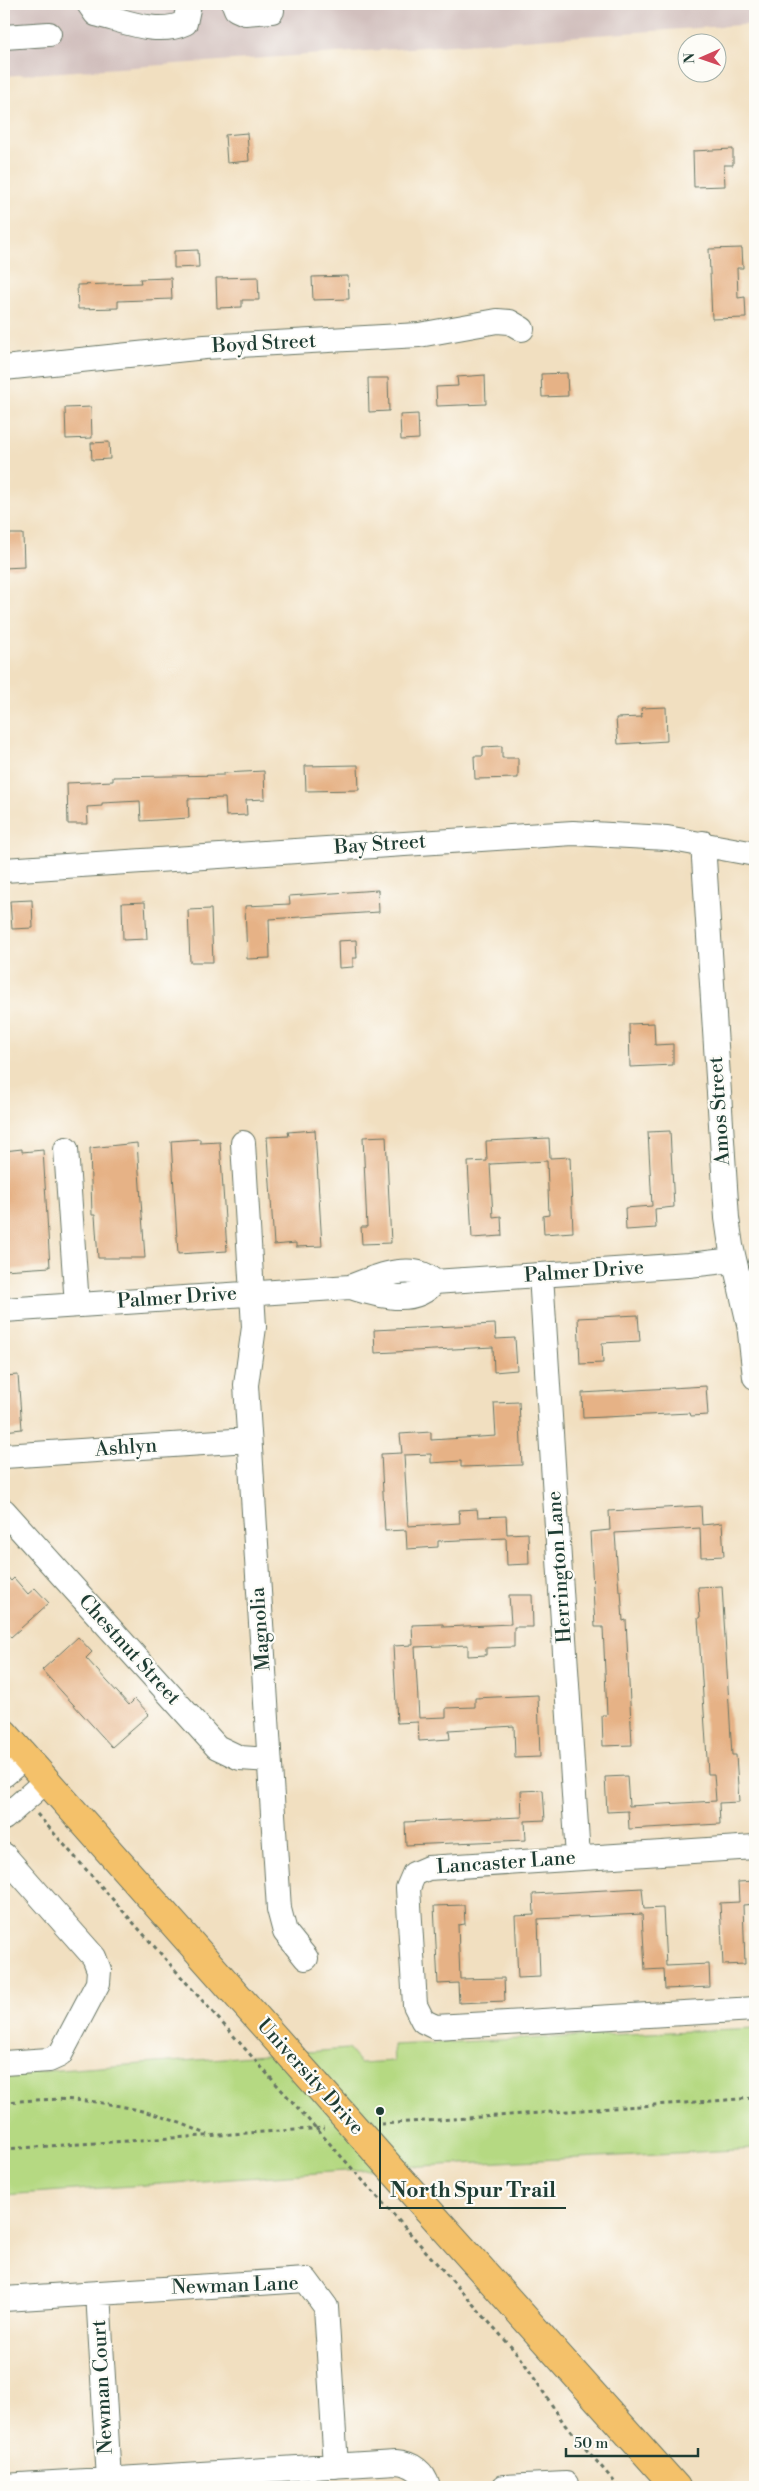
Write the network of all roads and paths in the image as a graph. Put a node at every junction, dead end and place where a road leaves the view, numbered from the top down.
1 (89, 4) edge
2 (189, 4) edge
3 (234, 4) edge
4 (272, 11) dead end
5 (49, 34) dead end
6 (4, 37) edge
7 (522, 329) dead end
8 (4, 368) edge
9 (703, 843) junction
10 (755, 854) edge
11 (4, 870) edge
12 (243, 1143) dead end
13 (66, 1149) dead end
14 (734, 1260) junction
15 (541, 1275) junction
16 (252, 1293) junction
17 (77, 1305) junction
18 (4, 1310) edge
19 (755, 1377) edge
20 (249, 1440) junction
21 (4, 1456) edge
22 (4, 1511) edge
23 (4, 1733) edge
24 (25, 1757) junction
25 (269, 1760) junction
26 (4, 1775) edge
27 (46, 1781) junction
28 (24, 1800) junction
29 (4, 1818) edge
30 (755, 1847) edge
31 (4, 1855) edge
32 (578, 1858) junction
33 (306, 1958) dead end
34 (755, 2009) edge
35 (4, 2064) edge
36 (4, 2102) edge
37 (209, 2135) dead end
38 (98, 2293) junction
39 (4, 2299) edge
40 (336, 2466) junction
41 (423, 2478) edge
42 (109, 2480) junction
43 (566, 2484) dead end
44 (4, 2486) edge
45 (504, 2487) edge
46 (619, 2487) edge
47 (676, 2487) edge

1 - 2 street
3 - 4 street
5 - 6 street
7 - 8 street, Boyd Street
9 - 10 street, Bay Street
9 - 11 street, Bay Street
9 - 14 street, Amos Street
12 - 16 street, Magnolia
13 - 17 street
14 - 15 street, Palmer Drive
14 - 19 street, Amos Street
15 - 16 street, Palmer Drive
15 - 32 street, Herrington Lane
16 - 17 street, Palmer Drive
16 - 20 street, Magnolia
17 - 18 street, Palmer Drive
20 - 21 street, Ashlyn
20 - 25 street, Magnolia
22 - 25 street, Chestnut Street
23 - 24 main road, University Drive
24 - 26 street
24 - 27 main road, University Drive
25 - 33 street, Magnolia
27 - 28 street
27 - 47 main road, University Drive, bridge
28 - 29 street
28 - 46 path, bridge
30 - 32 street, Lancaster Lane
31 - 35 street
32 - 34 street, Lancaster Lane
36 - 37 path
38 - 39 street, Newman Lane
38 - 40 street, Newman Lane
38 - 42 street, Newman Court
40 - 41 street
40 - 42 street
42 - 44 street
43 - 45 street

